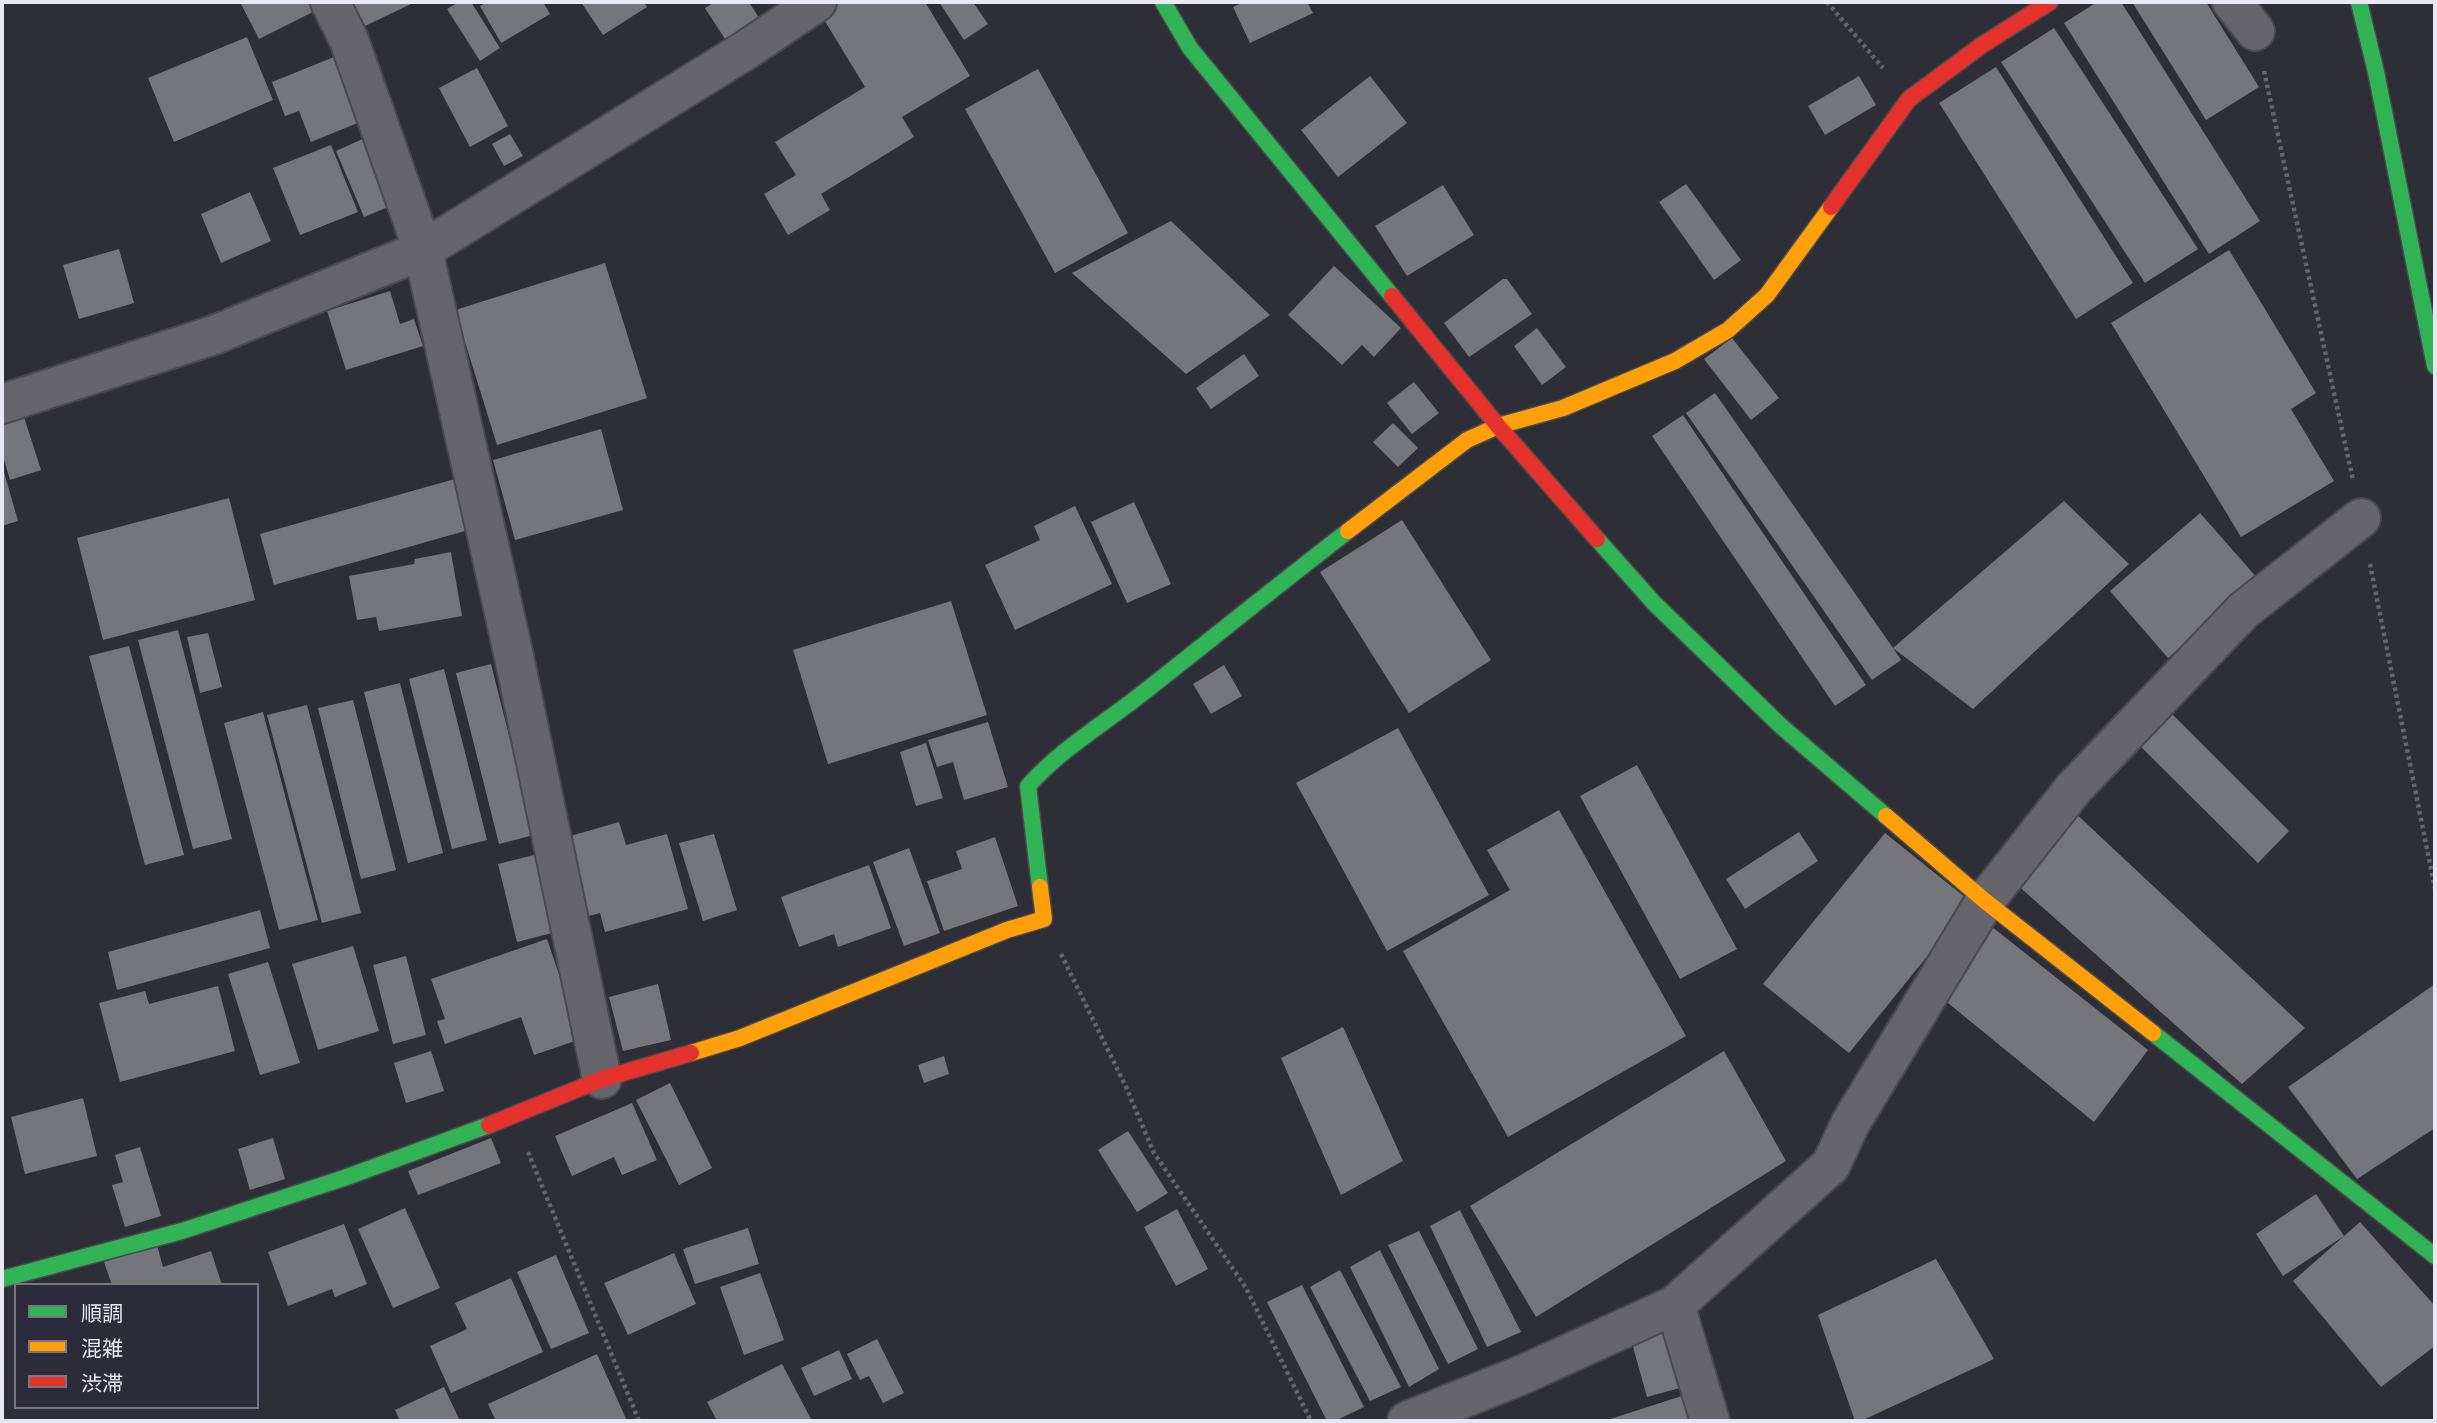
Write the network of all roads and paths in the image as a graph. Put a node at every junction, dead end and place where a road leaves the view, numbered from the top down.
1 (330, 2) edge
2 (817, 2) edge
3 (1827, 2) edge
4 (2050, 2) edge
5 (2359, 2) edge
6 (1166, 3) edge
7 (2244, 16) edge
8 (1909, 99) junction
9 (423, 250) junction
10 (2435, 366) edge
11 (2, 404) edge
12 (1498, 426) junction
13 (2361, 518) junction
14 (2435, 889) edge
15 (1985, 901) junction
16 (1044, 919) junction
17 (602, 1079) junction
18 (513, 1116) junction
19 (2435, 1256) edge
20 (2, 1279) edge
21 (1675, 1305) junction
22 (639, 1421) edge
23 (1311, 1421) edge
24 (1407, 1421) edge
25 (1710, 1421) edge

1 - 9 street
2 - 9 street
3 - 8 path
4 - 8 street
5 - 10 street
6 - 12 street
7 - 13 path
8 - 12 street
9 - 11 street
9 - 17 street
12 - 15 street
12 - 16 street
13 - 14 path
13 - 15 street
15 - 19 street
15 - 21 street
16 - 17 street
16 - 23 path
17 - 18 street
18 - 20 street
18 - 22 path
21 - 24 street
21 - 25 street

